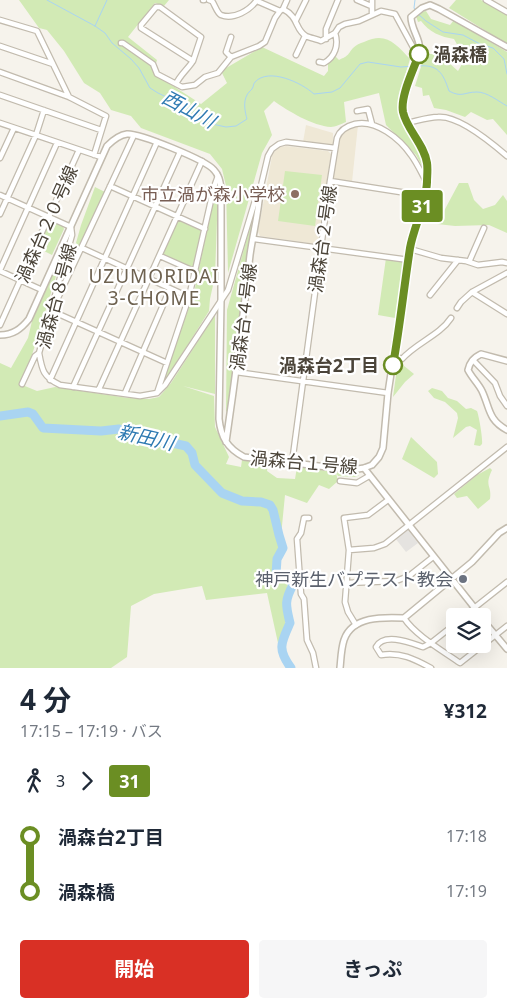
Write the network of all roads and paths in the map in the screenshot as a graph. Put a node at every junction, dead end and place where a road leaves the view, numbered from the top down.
1 (209, 0) edge
2 (257, 0) edge
3 (287, 0) edge
4 (306, 0) edge
5 (338, 0) edge
6 (357, 0) edge
7 (372, 0) edge
8 (486, 0) edge
9 (429, 3) edge
10 (507, 5) edge
11 (371, 6) junction
12 (281, 10) junction
13 (505, 11) edge
14 (372, 14) junction
15 (0, 20) edge
16 (296, 20) junction
17 (335, 33) junction
18 (231, 36) dead end
19 (305, 36) junction
20 (326, 39) junction
21 (121, 43) dead end
22 (0, 46) edge
23 (507, 47) edge
24 (296, 55) dead end
25 (419, 55) junction
26 (231, 57) junction
27 (193, 61) junction
28 (319, 62) dead end
29 (53, 64) junction
30 (0, 72) edge
31 (176, 84) junction
32 (0, 95) edge
33 (70, 97) junction
34 (360, 108) dead end
35 (44, 110) junction
36 (0, 123) edge
37 (407, 123) junction
38 (372, 124) junction
39 (14, 128) junction
40 (101, 130) junction
41 (134, 134) junction
42 (36, 135) junction
43 (157, 142) junction
44 (57, 143) junction
45 (335, 148) junction
46 (79, 150) junction
47 (180, 152) junction
48 (94, 155) junction
49 (507, 156) edge
50 (101, 157) junction
51 (0, 158) edge
52 (202, 161) junction
53 (218, 176) junction
54 (330, 181) junction
55 (427, 183) junction
56 (110, 186) junction
57 (260, 190) junction
58 (0, 195) edge
59 (132, 196) junction
60 (426, 196) junction
61 (7, 198) junction
62 (155, 206) junction
63 (28, 208) junction
64 (0, 214) edge
65 (49, 217) junction
66 (178, 217) junction
67 (72, 227) junction
68 (484, 228) dead end
69 (205, 229) junction
70 (254, 239) junction
71 (322, 247) junction
72 (82, 248) junction
73 (410, 249) junction
74 (160, 256) junction
75 (104, 258) junction
76 (409, 260) junction
77 (458, 260) junction
78 (469, 262) junction
79 (507, 263) edge
80 (126, 269) junction
81 (0, 270) edge
82 (196, 272) junction
83 (507, 273) edge
84 (149, 279) junction
85 (20, 280) junction
86 (170, 289) junction
87 (42, 290) junction
88 (472, 292) junction
89 (430, 295) dead end
90 (189, 297) junction
91 (221, 301) junction
92 (54, 305) junction
93 (457, 308) dead end
94 (52, 311) junction
95 (507, 314) edge
96 (451, 318) dead end
97 (76, 322) junction
98 (0, 326) edge
99 (97, 331) junction
100 (0, 334) edge
101 (120, 342) junction
102 (143, 352) junction
103 (39, 353) junction
104 (395, 356) junction
105 (473, 360) junction
106 (507, 361) edge
107 (167, 363) junction
108 (236, 372) junction
109 (50, 380) junction
110 (303, 381) junction
111 (22, 384) dead end
112 (73, 387) junction
113 (99, 389) junction
114 (125, 393) junction
115 (157, 393) junction
116 (388, 393) junction
117 (507, 406) edge
118 (507, 430) edge
119 (226, 444) junction
120 (507, 447) edge
121 (292, 463) junction
122 (364, 468) junction
123 (369, 476) junction
124 (340, 481) dead end
125 (388, 500) junction
126 (309, 518) dead end
127 (408, 525) junction
128 (507, 528) edge
129 (349, 550) junction
130 (433, 557) junction
131 (452, 579) junction
132 (507, 582) edge
133 (346, 583) junction
134 (474, 608) joint
135 (404, 618) junction
136 (356, 625) junction
137 (507, 626) edge
138 (491, 629) edge
139 (446, 631) edge
140 (496, 635) junction
141 (431, 643) junction
142 (507, 649) edge
143 (316, 668) edge
144 (340, 668) edge
145 (431, 668) edge

1 - 2 street
2 - 12 street
3 - 12 street
4 - 16 street
5 - 20 street
6 - 11 street
7 - 11 street
8 - 13 street
9 - 23 street
9 - 25 street
10 - 13 street
11 - 14 street
12 - 16 street
12 - 26 street
14 - 17 street
14 - 25 street
15 - 29 street
16 - 19 street
17 - 20 street
17 - 28 street
18 - 26 street
19 - 20 street
19 - 24 street
21 - 31 street
22 - 29 street
25 - 37 street, 渦森台１号線
26 - 31 street
27 - 27 street
27 - 31 street
29 - 33 street
30 - 33 street
32 - 35 street
33 - 40 street
34 - 38 street
35 - 40 street
35 - 42 street
36 - 39 street
37 - 49 street
37 - 55 street, 渦森台１号線
38 - 45 street, 渦森台２号線
38 - 55 street
39 - 42 street
39 - 51 street
40 - 48 street
41 - 43 street
41 - 50 street
41 - 56 street
42 - 44 street
42 - 61 street
43 - 47 street
43 - 59 street
44 - 46 street
44 - 63 street
45 - 54 street, 渦森台２号線
45 - 57 street
46 - 48 street
46 - 65 street, 渦森台２０号線
47 - 52 street
47 - 62 street
48 - 50 street
50 - 67 street
52 - 53 street
52 - 66 street
53 - 69 street
53 - 91 street, 渦森台１号線
54 - 60 street
54 - 71 street, 渦森台２号線
55 - 60 street, 渦森台１号線
56 - 59 street
56 - 72 street
57 - 70 street, 渦森台４号線
57 - 91 street
58 - 61 street
59 - 62 street
59 - 75 street
60 - 73 street, 渦森台１号線
61 - 63 street
61 - 64 street
62 - 66 street
62 - 80 street
63 - 65 street
63 - 81 street
65 - 67 street
65 - 85 street, 渦森台２０号線
66 - 69 street
66 - 74 street
67 - 87 street
67 - 92 street, 渦森台８号線
68 - 78 street
69 - 82 street
70 - 71 street
70 - 108 street, 渦森台４号線
71 - 76 street
71 - 110 street, 渦森台２号線
72 - 75 street
72 - 92 street
73 - 76 street, 渦森台１号線
73 - 77 street
74 - 82 street
74 - 84 street
75 - 80 street
75 - 97 street
76 - 104 street, 渦森台１号線
77 - 78 street
77 - 89 street
78 - 79 street
80 - 84 street
80 - 99 street
81 - 85 street
82 - 90 street
83 - 88 street
84 - 86 street
84 - 101 street
85 - 87 street
85 - 98 street, 渦森台２０号線
86 - 90 street
86 - 102 street
87 - 100 street
88 - 93 street
88 - 95 street
90 - 107 street
91 - 115 street
91 - 119 street, 渦森台１号線
92 - 94 street, 渦森台８号線
94 - 97 street
94 - 103 street, 渦森台８号線
96 - 104 street
97 - 99 street
97 - 109 street
99 - 101 street
99 - 112 street
101 - 102 street
101 - 113 street
102 - 107 street
102 - 114 street
103 - 109 street, 渦森台８号線
103 - 111 street
104 - 116 street, 渦森台１号線
105 - 106 street
105 - 117 street
105 - 118 street
107 - 115 street
108 - 110 street
108 - 119 street, 渦森台４号線
109 - 112 street
110 - 116 street
110 - 121 street, 渦森台２号線
112 - 113 street
113 - 114 street
114 - 115 street
116 - 122 street, 渦森台１号線
119 - 121 street, 渦森台１号線
120 - 127 street
121 - 122 street, 渦森台１号線
122 - 123 street
123 - 124 street, 渦森台１号線
123 - 125 street
125 - 127 street
125 - 129 street
126 - 143 street
127 - 129 street
127 - 130 street
128 - 131 street
129 - 133 street
130 - 131 street
130 - 133 street
131 - 134 street
131 - 135 street
132 - 134 street
133 - 136 street
135 - 136 street
135 - 141 street
136 - 144 street
137 - 140 street
138 - 140 street
139 - 141 street
140 - 141 street
140 - 142 street
141 - 145 street

